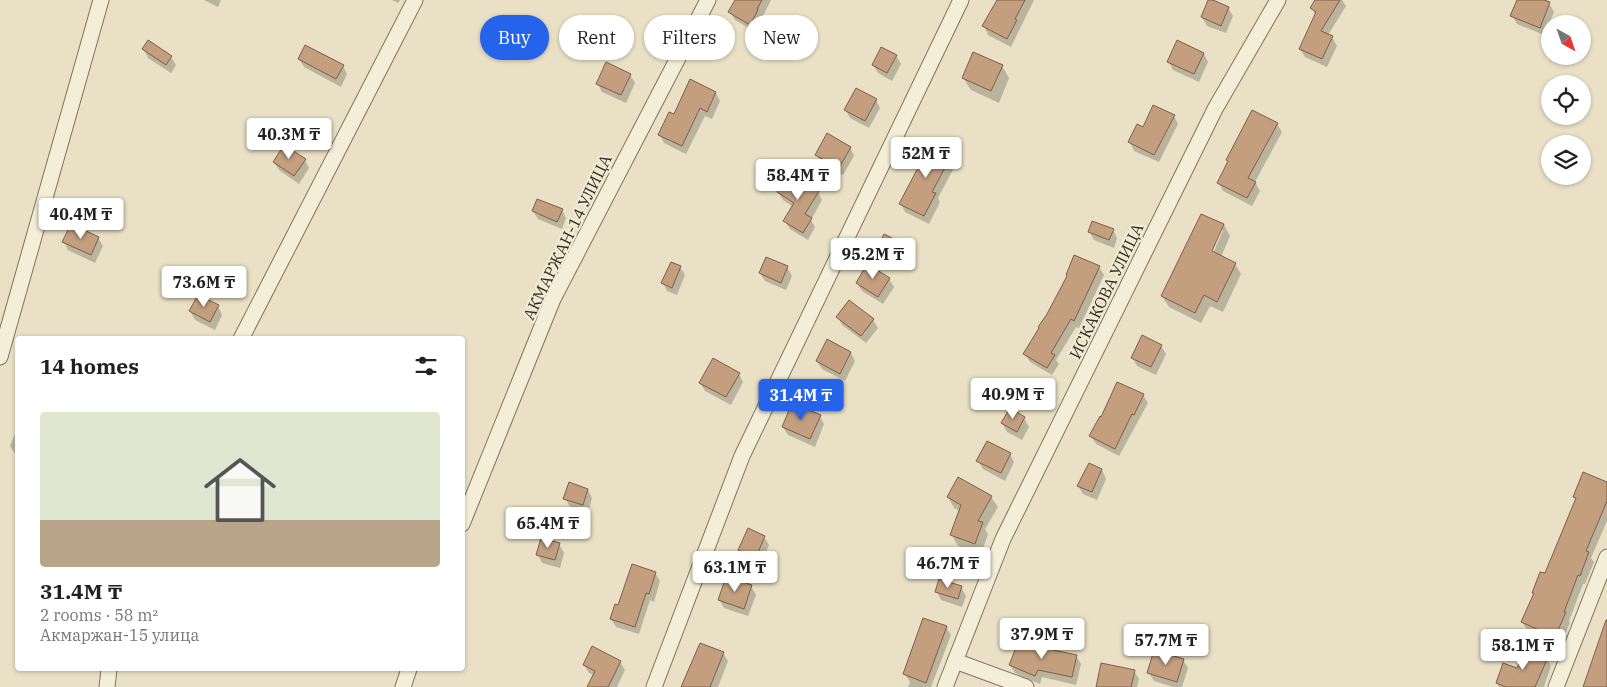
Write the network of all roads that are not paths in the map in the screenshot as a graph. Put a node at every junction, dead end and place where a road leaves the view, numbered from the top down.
1 (101, 0) edge
2 (415, 0) edge
3 (708, 0) edge
4 (961, 0) edge
5 (1278, 0) edge
6 (243, 336) edge
7 (0, 357) edge
8 (465, 517) edge
9 (1607, 557) edge
10 (956, 661) junction
11 (109, 671) edge
12 (408, 671) edge
13 (107, 687) edge
14 (403, 687) edge
15 (654, 687) edge
16 (945, 687) edge
17 (1026, 687) edge
18 (1556, 687) edge

1 - 7 street
2 - 6 street
3 - 8 street, АКМАРЖАН-14 УЛИЦА
4 - 15 street
5 - 10 street, ИСКАКОВА УЛИЦА
9 - 18 street
10 - 16 street, ИСКАКОВА УЛИЦА
10 - 17 street
11 - 13 street
12 - 14 street

